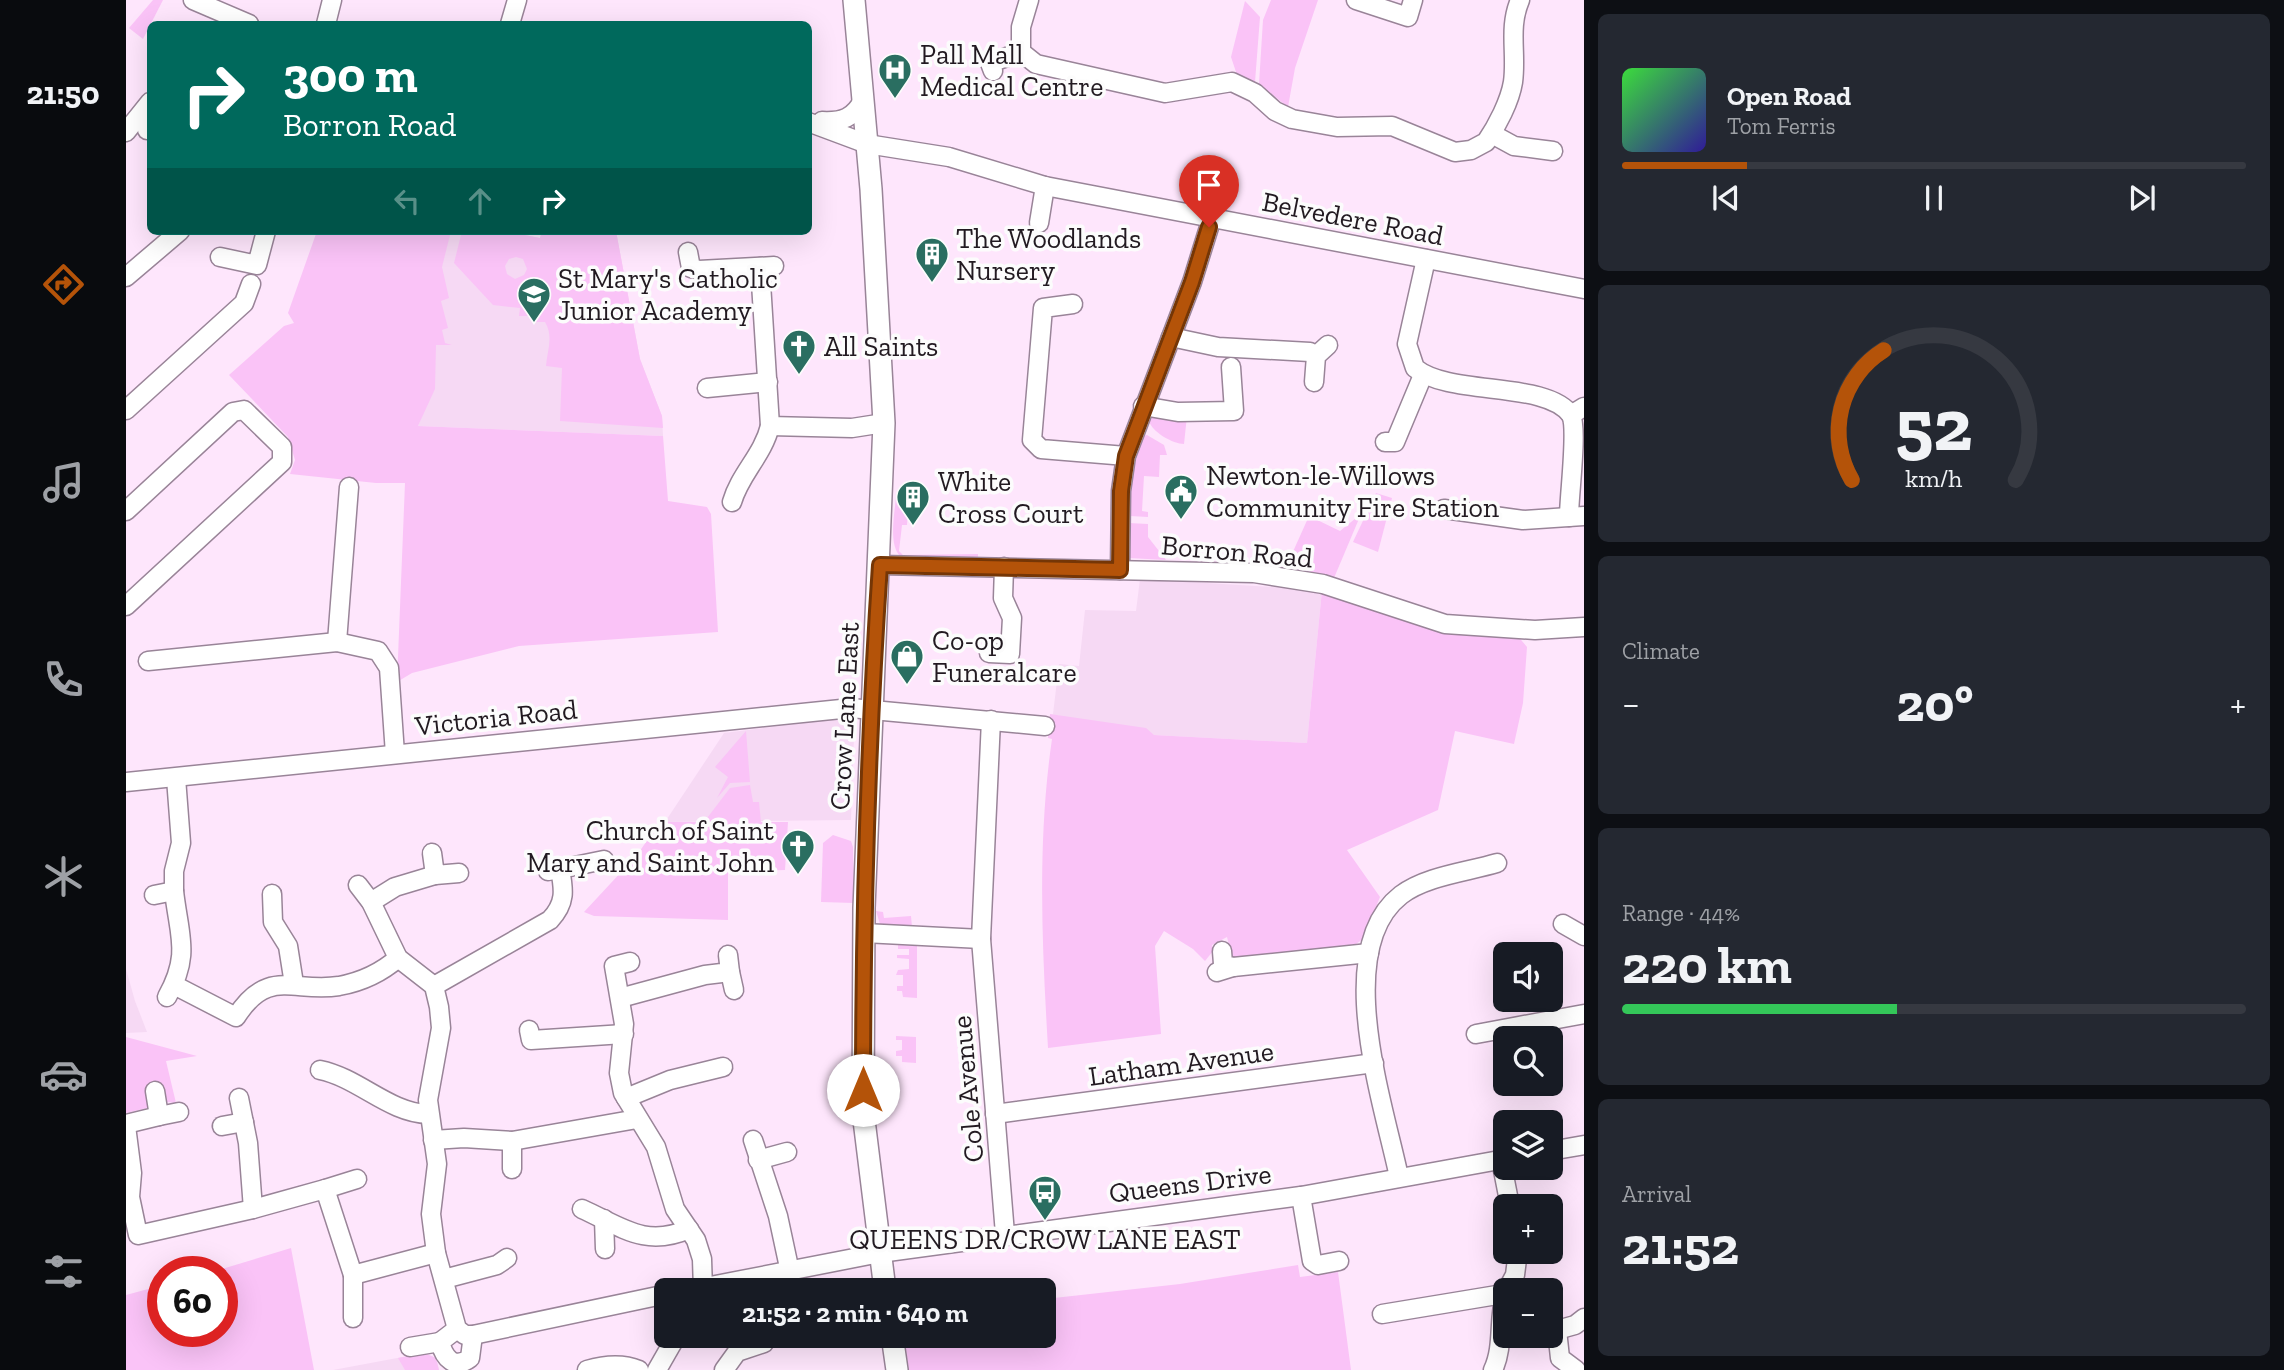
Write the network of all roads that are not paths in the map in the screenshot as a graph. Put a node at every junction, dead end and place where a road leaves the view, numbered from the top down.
1 (332, 0) edge
2 (517, 0) edge
3 (854, 0) edge
4 (1029, 0) edge
5 (1356, 0) edge
6 (1520, 0) edge
7 (197, 3) edge
8 (1414, 12) edge
9 (205, 21) edge
10 (233, 21) edge
11 (327, 21) edge
12 (511, 21) edge
13 (1021, 52) junction
14 (989, 62) dead end
15 (863, 100) junction
16 (147, 106) edge
17 (812, 121) edge
18 (812, 123) edge
19 (126, 132) edge
20 (1492, 134) junction
21 (867, 144) junction
22 (1554, 152) dead end
23 (1226, 176) dead end
24 (1045, 186) junction
25 (1211, 218) junction
26 (1040, 223) dead end
27 (175, 235) edge
28 (265, 235) edge
29 (688, 252) dead end
30 (220, 257) dead end
31 (1426, 259) junction
32 (254, 275) junction
33 (126, 278) edge
34 (1584, 289) edge
35 (1073, 304) dead end
36 (1171, 337) junction
37 (1231, 367) dead end
38 (1423, 375) junction
39 (718, 381) dead end
40 (768, 382) junction
41 (1314, 382) dead end
42 (1143, 406) junction
43 (126, 410) edge
44 (1578, 411) edge
45 (884, 423) junction
46 (771, 426) junction
47 (1394, 443) dead end
48 (1126, 456) junction
49 (349, 487) dead end
50 (733, 502) dead end
51 (1443, 510) dead end
52 (126, 511) edge
53 (1576, 517) edge
54 (880, 565) junction
55 (1004, 567) junction
56 (1120, 570) junction
57 (126, 606) edge
58 (1584, 627) edge
59 (337, 642) junction
60 (989, 653) dead end
61 (148, 661) dead end
62 (871, 708) junction
63 (991, 720) junction
64 (1045, 726) dead end
65 (396, 754) junction
66 (176, 778) junction
67 (126, 782) edge
68 (432, 853) dead end
69 (604, 860) dead end
70 (1497, 863) dead end
71 (459, 873) dead end
72 (435, 875) junction
73 (358, 886) dead end
74 (174, 891) junction
75 (272, 891) dead end
76 (154, 895) dead end
77 (371, 902) junction
78 (1563, 924) dead end
79 (864, 933) junction
80 (1584, 936) edge
81 (981, 939) junction
82 (1222, 951) dead end
83 (1369, 953) junction
84 (398, 958) junction
85 (630, 962) dead end
86 (294, 984) junction
87 (434, 986) junction
88 (734, 990) dead end
89 (620, 998) junction
90 (1584, 1014) edge
91 (624, 1034) junction
92 (1476, 1034) dead end
93 (530, 1042) dead end
94 (1374, 1063) junction
95 (724, 1068) dead end
96 (320, 1072) dead end
97 (155, 1091) dead end
98 (239, 1098) dead end
99 (626, 1098) junction
100 (179, 1112) dead end
101 (429, 1114) junction
102 (995, 1114) junction
103 (159, 1116) junction
104 (637, 1119) junction
105 (244, 1122) junction
106 (126, 1125) edge
107 (222, 1126) dead end
108 (433, 1140) junction
109 (753, 1140) dead end
110 (512, 1141) junction
111 (1584, 1145) edge
112 (1563, 1149) edge
113 (787, 1152) dead end
114 (758, 1160) junction
115 (1493, 1161) edge
116 (512, 1169) dead end
117 (1399, 1177) junction
118 (357, 1179) dead end
119 (325, 1189) junction
120 (1301, 1196) junction
121 (253, 1209) junction
122 (582, 1209) dead end
123 (604, 1219) junction
124 (689, 1229) junction
125 (1005, 1234) junction
126 (604, 1249) dead end
127 (436, 1253) junction
128 (880, 1253) junction
129 (509, 1258) dead end
130 (1339, 1261) dead end
131 (790, 1272) junction
132 (353, 1275) junction
133 (700, 1278) edge
134 (774, 1278) edge
135 (884, 1278) edge
136 (444, 1279) junction
137 (1493, 1295) edge
138 (654, 1296) edge
139 (1382, 1314) dead end
140 (353, 1318) dead end
141 (1584, 1318) edge
142 (1563, 1323) edge
143 (464, 1332) junction
144 (440, 1342) junction
145 (410, 1347) dead end
146 (670, 1348) edge
147 (756, 1348) edge
148 (894, 1348) edge
149 (1499, 1348) edge
150 (1558, 1348) edge
151 (587, 1370) edge
152 (639, 1370) edge
153 (657, 1370) edge
154 (724, 1370) edge
155 (897, 1370) edge
156 (1493, 1370) edge
157 (1576, 1370) edge

1 - 11 street
2 - 12 street
3 - 15 main road, Crow Lane East
4 - 13 street
5 - 8 street
6 - 20 street
7 - 9 street
7 - 10 street
13 - 14 street
13 - 20 street
15 - 17 street
15 - 21 main road, Crow Lane East
16 - 19 street
18 - 21 street, Belvedere Road
20 - 22 street
21 - 24 street, Belvedere Road
21 - 45 main road, Crow Lane East
23 - 25 street
24 - 25 street, Belvedere Road
24 - 26 street
25 - 31 street, Belvedere Road
25 - 36 street
27 - 33 street
28 - 32 street
29 - 40 street
30 - 32 street
31 - 34 street, Belvedere Road
31 - 38 street
32 - 43 street
35 - 48 street
36 - 41 street
36 - 42 street
37 - 42 street
38 - 44 street
38 - 47 street
39 - 40 street
40 - 46 street
42 - 48 street
44 - 53 street
45 - 46 street
45 - 54 main road, Crow Lane East
46 - 50 street
48 - 56 street
49 - 59 street
51 - 53 street
52 - 57 street
54 - 55 street, Borron Road
54 - 62 main road, Crow Lane East
55 - 56 street, Borron Road
55 - 60 street
56 - 58 street, Borron Road
59 - 61 street
59 - 65 street
62 - 63 street, Victoria Road
62 - 65 street, Victoria Road
62 - 79 main road, Crow Lane East
63 - 64 street, Victoria Road
63 - 81 street, Cole Avenue
65 - 66 street, Victoria Road
66 - 67 street, Victoria Road
66 - 74 street
68 - 72 street
69 - 87 street
70 - 83 street
71 - 72 street
72 - 77 street
73 - 77 street
74 - 76 street
74 - 86 street
75 - 86 street
77 - 84 street
78 - 80 street
79 - 81 street
79 - 128 main road, Crow Lane East
81 - 102 street, Cole Avenue
82 - 83 street
83 - 94 street
84 - 86 street
84 - 87 street
85 - 89 street
87 - 101 street
88 - 89 street
89 - 91 street
90 - 92 street
91 - 93 street
91 - 99 street
94 - 102 street, Latham Avenue
94 - 117 street
95 - 99 street
96 - 101 street
97 - 103 street
98 - 105 street
99 - 104 street
100 - 103 street
101 - 108 street
102 - 125 street, Cole Avenue
103 - 106 street
104 - 110 street
104 - 124 street
105 - 107 street
105 - 121 street
106 - 121 street
108 - 110 street
108 - 127 street
109 - 114 street
110 - 116 street
111 - 112 street
113 - 114 street
114 - 131 street
115 - 117 street, Queens Drive
117 - 120 street, Queens Drive
118 - 119 street
119 - 121 street
119 - 132 street
120 - 125 street, Queens Drive
120 - 130 street
122 - 123 street
123 - 124 street
123 - 126 street
124 - 133 street
125 - 128 street, Queens Drive
127 - 132 street
127 - 136 street
128 - 131 street, Queens Drive
128 - 135 main road, Crow Lane East
129 - 136 street
131 - 134 street, Queens Drive
132 - 140 street
136 - 143 street
137 - 139 street
138 - 143 street
141 - 142 street
143 - 144 street
143 - 144 street
144 - 145 street
146 - 153 street
147 - 154 street
148 - 155 main road
149 - 156 street
150 - 157 street
151 - 152 street

